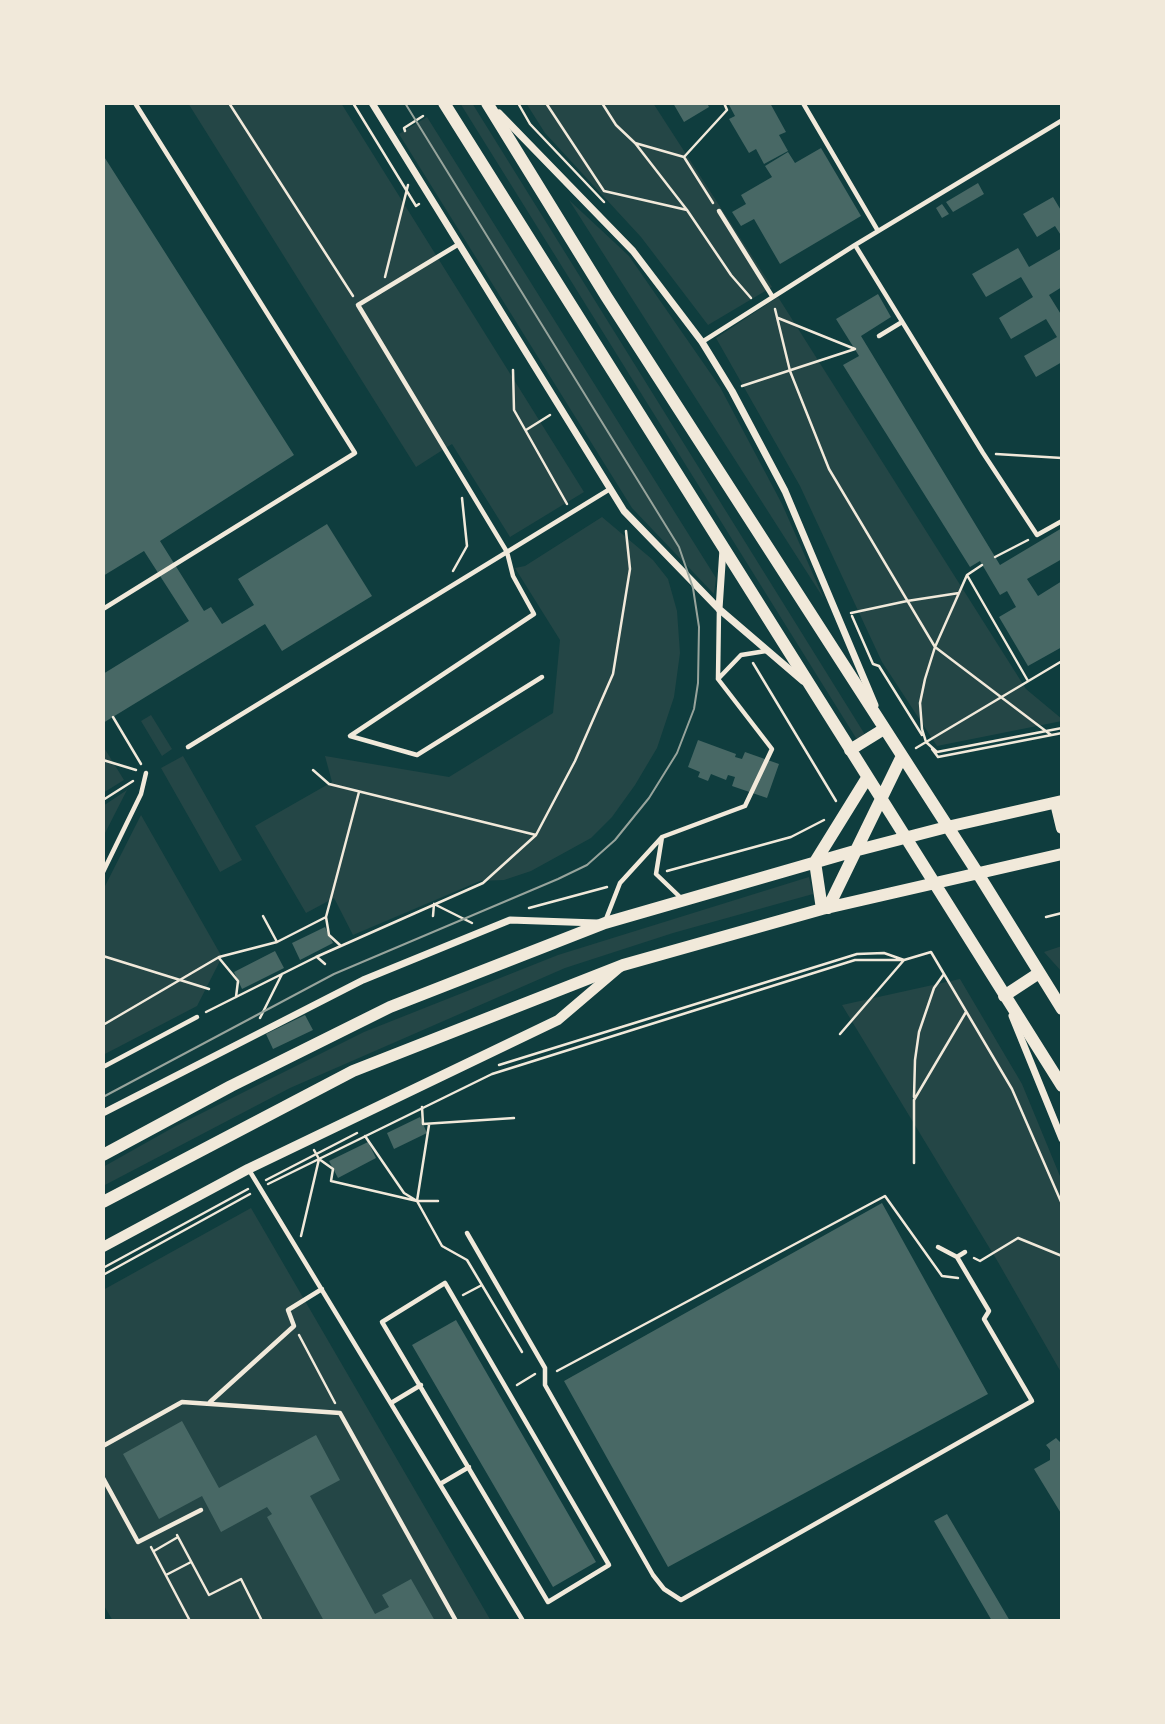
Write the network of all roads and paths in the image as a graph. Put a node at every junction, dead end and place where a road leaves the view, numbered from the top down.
1 (135, 103) edge
2 (229, 103) edge
3 (353, 103) edge
4 (372, 103) edge
5 (444, 103) edge
6 (488, 103) edge
7 (547, 103) edge
8 (602, 103) edge
9 (724, 103) edge
10 (803, 103) edge
11 (423, 116) dead end
12 (1061, 121) edge
13 (407, 141) dead end
14 (635, 143) junction
15 (684, 157) junction
16 (413, 168) junction
17 (407, 191) junction
18 (432, 198) junction
19 (687, 211) junction
20 (719, 211) joint
21 (878, 231) junction
22 (460, 244) junction
23 (855, 245) junction
24 (382, 291) junction
25 (772, 296) junction
26 (358, 305) junction
27 (758, 306) junction
28 (778, 318) junction
29 (902, 322) junction
30 (879, 336) dead end
31 (702, 342) junction
32 (513, 370) dead end
33 (790, 371) junction
34 (732, 391) junction
35 (562, 408) junction
36 (526, 430) junction
37 (983, 453) junction
38 (1062, 458) edge
39 (610, 488) junction
40 (462, 496) dead end
41 (624, 511) junction
42 (571, 512) junction
43 (1062, 521) edge
44 (1037, 535) junction
45 (723, 548) junction
46 (507, 552) junction
47 (995, 557) dead end
48 (982, 565) dead end
49 (967, 575) junction
50 (439, 593) junction
51 (959, 593) junction
52 (907, 601) junction
53 (103, 609) edge
54 (719, 609) junction
55 (851, 613) dead end
56 (935, 647) junction
57 (768, 650) junction
58 (748, 654) junction
59 (856, 659) junction
60 (1062, 661) edge
61 (542, 677) dead end
62 (718, 679) junction
63 (1028, 681) junction
64 (809, 686) junction
65 (1000, 698) junction
66 (113, 718) dead end
67 (1062, 728) edge
68 (884, 729) junction
69 (1045, 731) junction
70 (1062, 733) edge
71 (1051, 735) junction
72 (926, 742) junction
73 (188, 747) dead end
74 (850, 750) junction
75 (902, 757) junction
76 (103, 760) edge
77 (313, 771) dead end
78 (146, 773) junction
79 (866, 778) junction
80 (359, 792) junction
81 (103, 800) edge
82 (836, 801) dead end
83 (881, 801) junction
84 (1059, 802) edge
85 (947, 827) junction
86 (1062, 828) edge
87 (536, 835) junction
88 (662, 836) junction
89 (904, 838) junction
90 (858, 850) junction
91 (1062, 854) edge
92 (815, 862) junction
93 (103, 872) edge
94 (977, 872) junction
95 (933, 883) junction
96 (682, 899) junction
97 (434, 904) junction
98 (825, 908) junction
99 (1062, 914) edge
100 (263, 916) dead end
101 (433, 916) dead end
102 (326, 917) junction
103 (1046, 917) dead end
104 (605, 923) junction
105 (474, 924) dead end
106 (277, 942) junction
107 (341, 946) junction
108 (103, 956) edge
109 (219, 957) junction
110 (316, 957) junction
111 (904, 960) junction
112 (325, 964) dead end
113 (622, 965) junction
114 (282, 973) junction
115 (1039, 973) junction
116 (944, 974) junction
117 (178, 981) junction
118 (209, 989) dead end
119 (1004, 996) junction
120 (236, 997) junction
121 (1062, 998) edge
122 (1062, 1009) edge
123 (966, 1012) junction
124 (197, 1017) joint
125 (103, 1025) edge
126 (264, 1029) junction
127 (840, 1034) dead end
128 (103, 1068) edge
129 (474, 1076) dead end
130 (1062, 1086) edge
131 (914, 1100) junction
132 (422, 1107) junction
133 (103, 1114) edge
134 (514, 1118) dead end
135 (429, 1124) junction
136 (361, 1131) dead end
137 (365, 1136) junction
138 (1062, 1139) edge
139 (316, 1154) junction
140 (103, 1155) edge
141 (319, 1158) junction
142 (914, 1163) dead end
143 (248, 1168) junction
144 (259, 1186) junction
145 (417, 1201) junction
146 (438, 1201) dead end
147 (103, 1202) edge
148 (1062, 1204) edge
149 (467, 1233) dead end
150 (103, 1247) edge
151 (937, 1247) dead end
152 (298, 1250) junction
153 (965, 1252) joint
154 (957, 1256) junction
155 (1062, 1256) edge
156 (980, 1261) junction
157 (103, 1268) edge
158 (966, 1273) junction
159 (103, 1275) edge
160 (482, 1285) junction
161 (322, 1289) junction
162 (454, 1299) junction
163 (294, 1326) junction
164 (522, 1352) dead end
165 (543, 1376) junction
166 (421, 1385) junction
167 (508, 1390) junction
168 (209, 1403) junction
169 (391, 1403) junction
170 (340, 1413) junction
171 (103, 1446) edge
172 (469, 1467) junction
173 (103, 1478) edge
174 (440, 1484) junction
175 (201, 1510) dead end
176 (172, 1525) junction
177 (178, 1537) junction
178 (146, 1538) junction
179 (154, 1551) junction
180 (191, 1562) junction
181 (166, 1575) junction
182 (190, 1621) edge
183 (262, 1621) edge
184 (456, 1621) edge
185 (523, 1621) edge

1 - 53 lane
2 - 26 path
3 - 17 path
4 - 16 street
5 - 45 main road
6 - 31 street
6 - 68 main road
7 - 19 path
8 - 14 path
9 - 15 path
10 - 21 lane
11 - 13 path
12 - 21 lane
14 - 15 path
14 - 19 path
15 - 20 path
16 - 17 path
16 - 18 street
17 - 18 path
17 - 24 path
18 - 22 street
19 - 27 path
20 - 25 lane
21 - 23 lane
22 - 24 lane
22 - 35 street
23 - 25 lane
23 - 29 lane
24 - 26 lane
25 - 27 lane
25 - 28 path
26 - 46 lane
27 - 31 lane
28 - 33 path
28 - 33 path
29 - 30 lane
29 - 37 lane
31 - 34 street
32 - 36 path
33 - 34 path
33 - 52 path
34 - 59 street
35 - 36 path
35 - 39 street
36 - 42 path
37 - 38 path
37 - 44 lane
39 - 41 street
39 - 42 lane
40 - 50 path
41 - 54 street
41 - 87 path
42 - 46 lane
43 - 44 lane
44 - 47 path
45 - 54 street
45 - 64 main road
46 - 50 lane
46 - 61 lane
48 - 49 path
49 - 51 path
49 - 63 path
50 - 73 lane
51 - 52 path
51 - 56 path
52 - 55 path
52 - 56 path
54 - 57 street
54 - 62 lane
56 - 65 path
56 - 72 path
57 - 58 lane
57 - 64 street
58 - 62 lane
58 - 82 path
59 - 68 street
59 - 72 path
60 - 63 path
62 - 88 lane
63 - 65 path
64 - 74 main road
65 - 69 path
65 - 72 path
66 - 78 path
67 - 69 path
68 - 74 main road
68 - 75 main road
69 - 71 path
69 - 72 path
70 - 71 path
71 - 72 path
74 - 79 main road
75 - 83 main road
75 - 85 main road
76 - 78 path
77 - 80 path
78 - 81 path
78 - 93 lane
79 - 83 main road
79 - 92 main road
80 - 87 path
80 - 102 path
83 - 89 main road
83 - 90 main road
84 - 85 main road
84 - 86 main road
85 - 89 main road
85 - 94 main road
87 - 97 path
88 - 96 lane
88 - 104 lane
89 - 90 main road
89 - 95 main road
90 - 92 main road
90 - 98 main road
91 - 94 main road
92 - 96 main road
92 - 98 main road
94 - 95 main road
94 - 115 main road
95 - 98 main road
95 - 119 main road
96 - 104 main road
97 - 101 path
97 - 105 path
97 - 107 path
98 - 113 main road
99 - 103 path
100 - 106 path
102 - 106 path
102 - 107 path
104 - 126 street
104 - 140 main road
106 - 109 path
107 - 110 path
108 - 117 path
109 - 117 path
109 - 120 path
110 - 112 path
110 - 114 path
111 - 116 path
111 - 127 path
111 - 129 path
111 - 132 path
113 - 143 street
113 - 147 main road
114 - 120 path
114 - 126 path
115 - 119 main road
115 - 121 street
115 - 122 main road
116 - 123 path
116 - 131 path
117 - 118 path
117 - 125 path
119 - 130 main road
119 - 138 street
120 - 124 path
123 - 131 path
123 - 148 path
124 - 128 lane
126 - 133 street
131 - 142 path
132 - 135 path
132 - 137 path
134 - 135 path
135 - 145 path
136 - 139 path
137 - 141 path
137 - 145 path
139 - 141 path
139 - 144 path
141 - 144 path
141 - 145 path
141 - 152 path
143 - 144 lane
143 - 150 street
144 - 152 lane
144 - 157 path
144 - 159 path
145 - 146 path
145 - 160 path
149 - 165 lane
151 - 154 lane
152 - 161 lane
153 - 154 lane
153 - 156 path
154 - 158 lane
155 - 156 path
156 - 158 path
158 - 165 path
158 - 165 lane
160 - 162 path
160 - 164 path
161 - 163 lane
161 - 169 lane
162 - 166 lane
162 - 167 lane
163 - 168 lane
163 - 170 path
165 - 167 path
166 - 169 lane
166 - 172 lane
167 - 172 lane
168 - 170 lane
168 - 171 lane
169 - 174 lane
170 - 184 lane
172 - 174 lane
173 - 178 lane
174 - 185 lane
175 - 176 lane
176 - 177 path
176 - 178 lane
177 - 179 path
177 - 180 path
178 - 179 path
179 - 181 path
180 - 181 path
180 - 183 path
181 - 182 path

